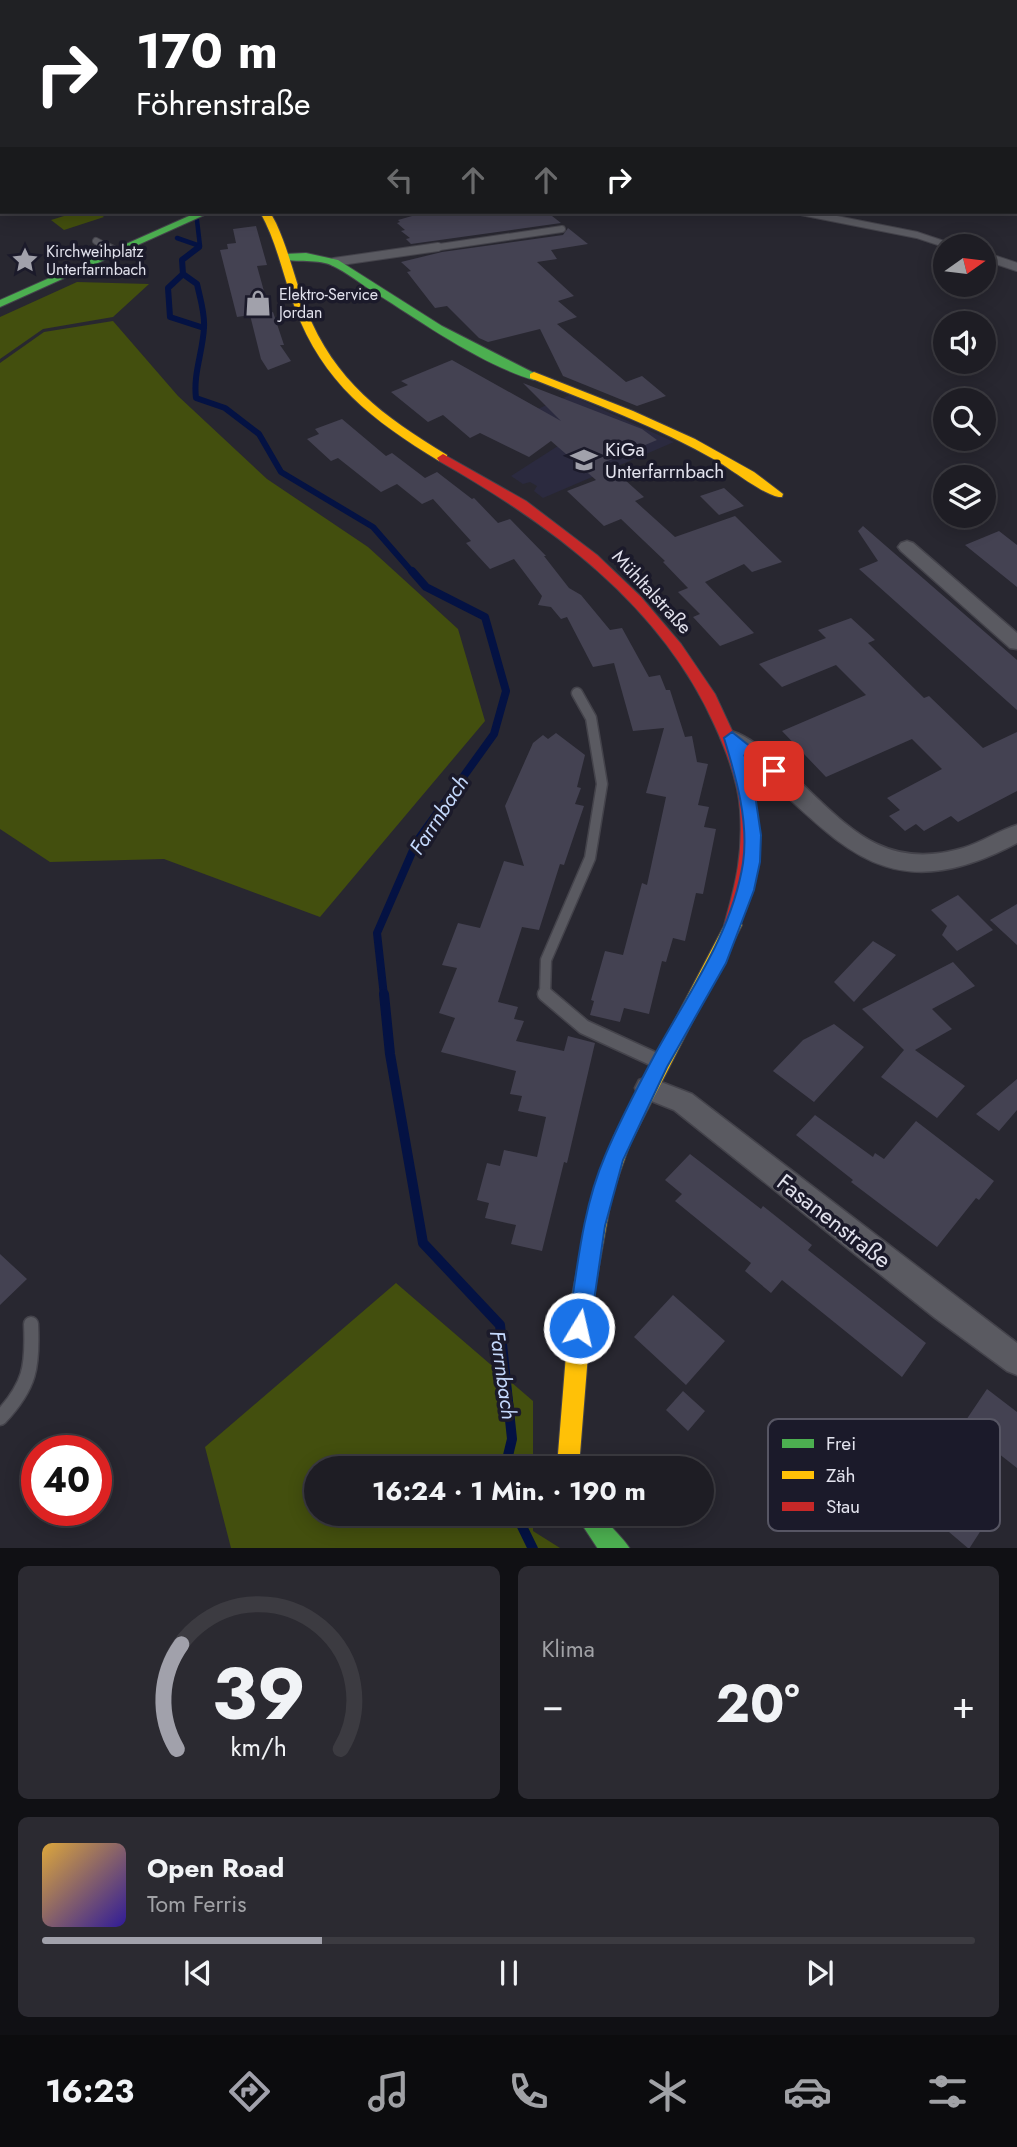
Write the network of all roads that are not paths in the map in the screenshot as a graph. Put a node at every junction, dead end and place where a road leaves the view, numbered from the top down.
1 (202, 214) edge
2 (266, 214) edge
3 (812, 214) edge
4 (562, 229) dead end
5 (96, 241) dead end
6 (933, 241) edge
7 (117, 252) junction
8 (284, 257) junction
9 (996, 261) edge
10 (334, 262) junction
11 (1017, 267) edge
12 (0, 304) edge
13 (777, 494) dead end
14 (907, 548) dead end
15 (1017, 643) edge
16 (577, 693) dead end
17 (732, 738) junction
18 (1017, 833) edge
19 (661, 1062) junction
20 (648, 1088) junction
21 (31, 1324) dead end
22 (1017, 1360) edge
23 (0, 1418) edge
24 (570, 1456) edge
25 (595, 1526) edge
26 (616, 1548) edge

1 - 7 street
2 - 8 street, Mühltalstraße
3 - 6 lane
4 - 10 lane
5 - 7 lane
7 - 12 street
8 - 10 street
8 - 17 street, Mühltalstraße
9 - 11 lane
10 - 13 street
14 - 15 street
16 - 19 lane
17 - 18 street
17 - 19 street, Mühltalstraße
19 - 20 street, Mühltalstraße
20 - 22 street, Fasanenstraße
20 - 24 street, Mühltalstraße
21 - 23 lane
25 - 26 street

